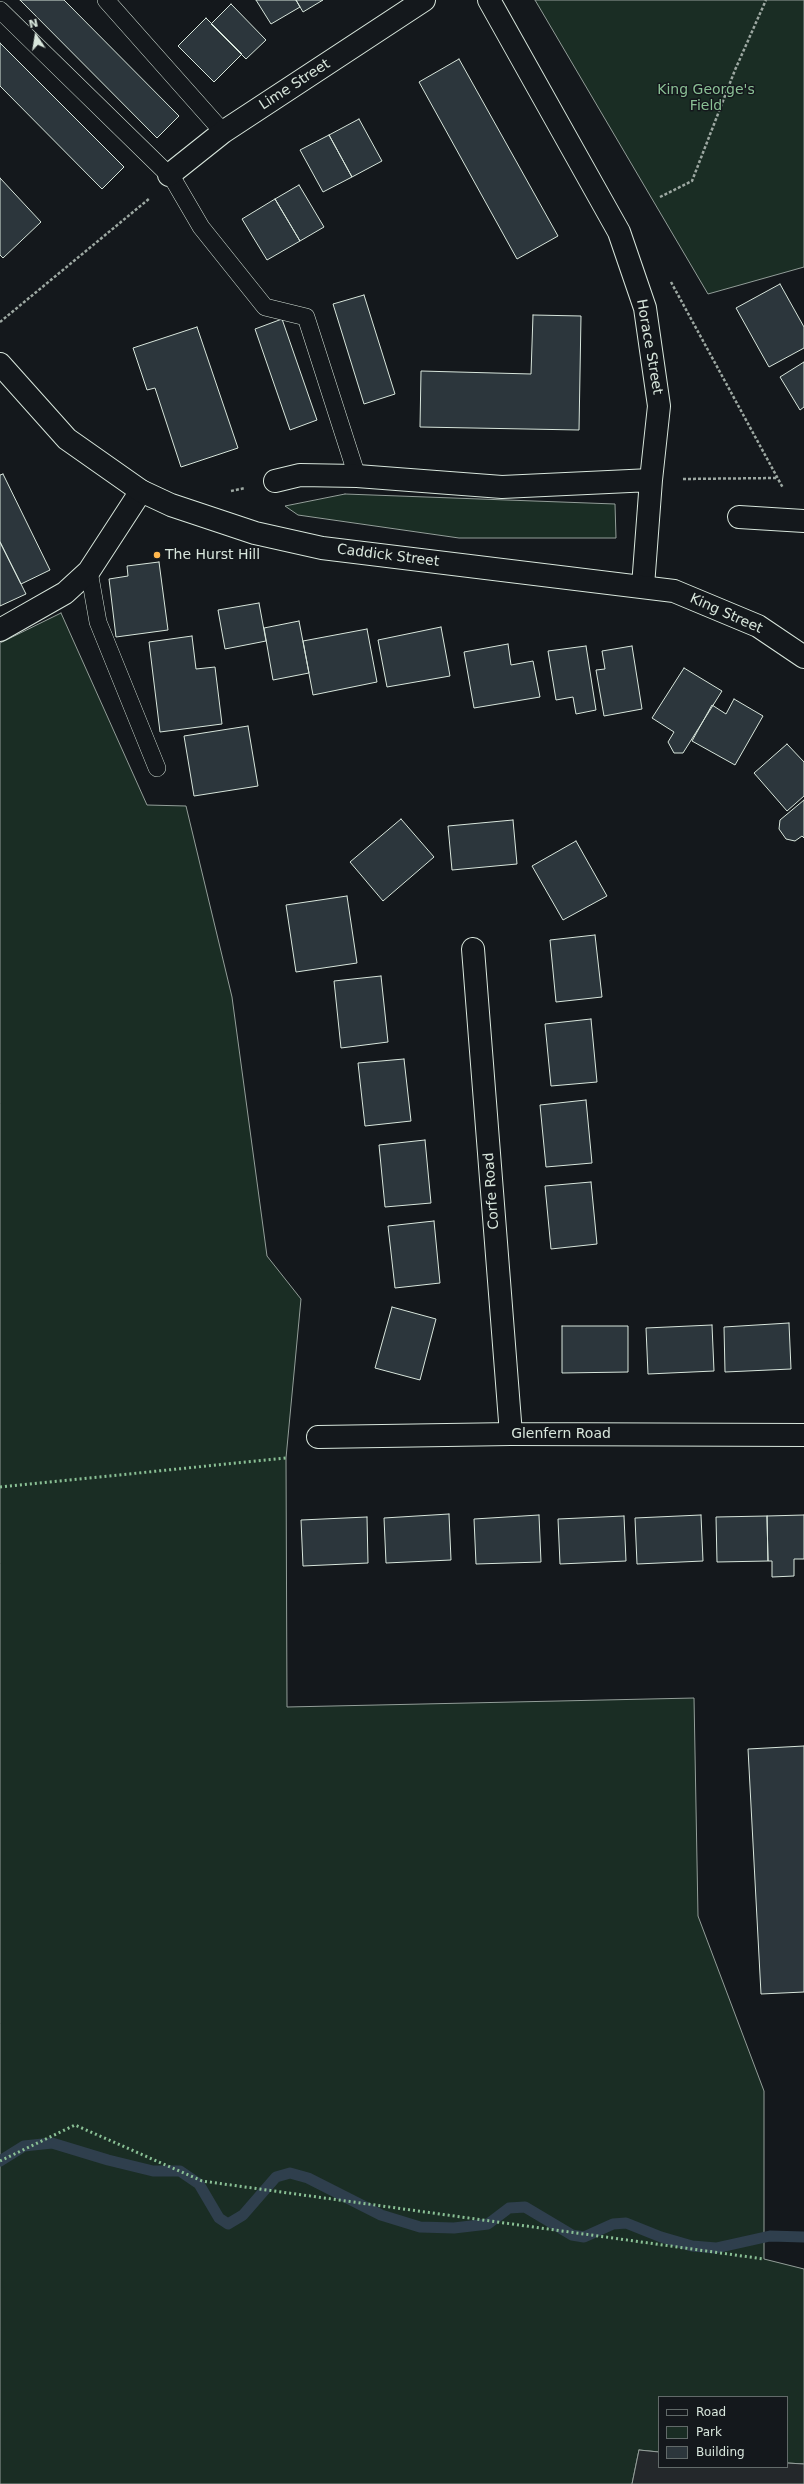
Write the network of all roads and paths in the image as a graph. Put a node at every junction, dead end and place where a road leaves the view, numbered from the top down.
1 (106, 0) edge
2 (424, 0) edge
3 (489, 0) edge
4 (766, 0) edge
5 (0, 10) edge
6 (223, 132) junction
7 (171, 177) junction
8 (660, 197) dead end
9 (668, 275) dead end
10 (0, 322) edge
11 (0, 364) edge
12 (357, 476) junction
13 (776, 478) junction
14 (651, 480) junction
15 (275, 481) dead end
16 (784, 490) dead end
17 (141, 491) junction
18 (738, 517) dead end
19 (804, 521) edge
20 (89, 570) junction
21 (643, 586) junction
22 (0, 630) edge
23 (804, 657) edge
24 (157, 768) dead end
25 (473, 948) dead end
26 (511, 1434) junction
27 (804, 1435) edge
28 (318, 1437) dead end

1 - 6 lane
2 - 6 street, Lime Street
3 - 14 street, Horace Street
4 - 8 path
5 - 7 lane
6 - 7 street, Lime Street
7 - 10 path
7 - 12 lane
9 - 13 path
11 - 17 street, Caddick Street
12 - 14 street
12 - 15 street
13 - 14 path
13 - 16 path
14 - 21 street, Horace Street
17 - 20 street
17 - 21 street, Caddick Street
18 - 19 street
20 - 22 street
20 - 24 lane
21 - 23 street, King Street
25 - 26 street, Corfe Road
26 - 27 street, Glenfern Road
26 - 28 street, Glenfern Road

